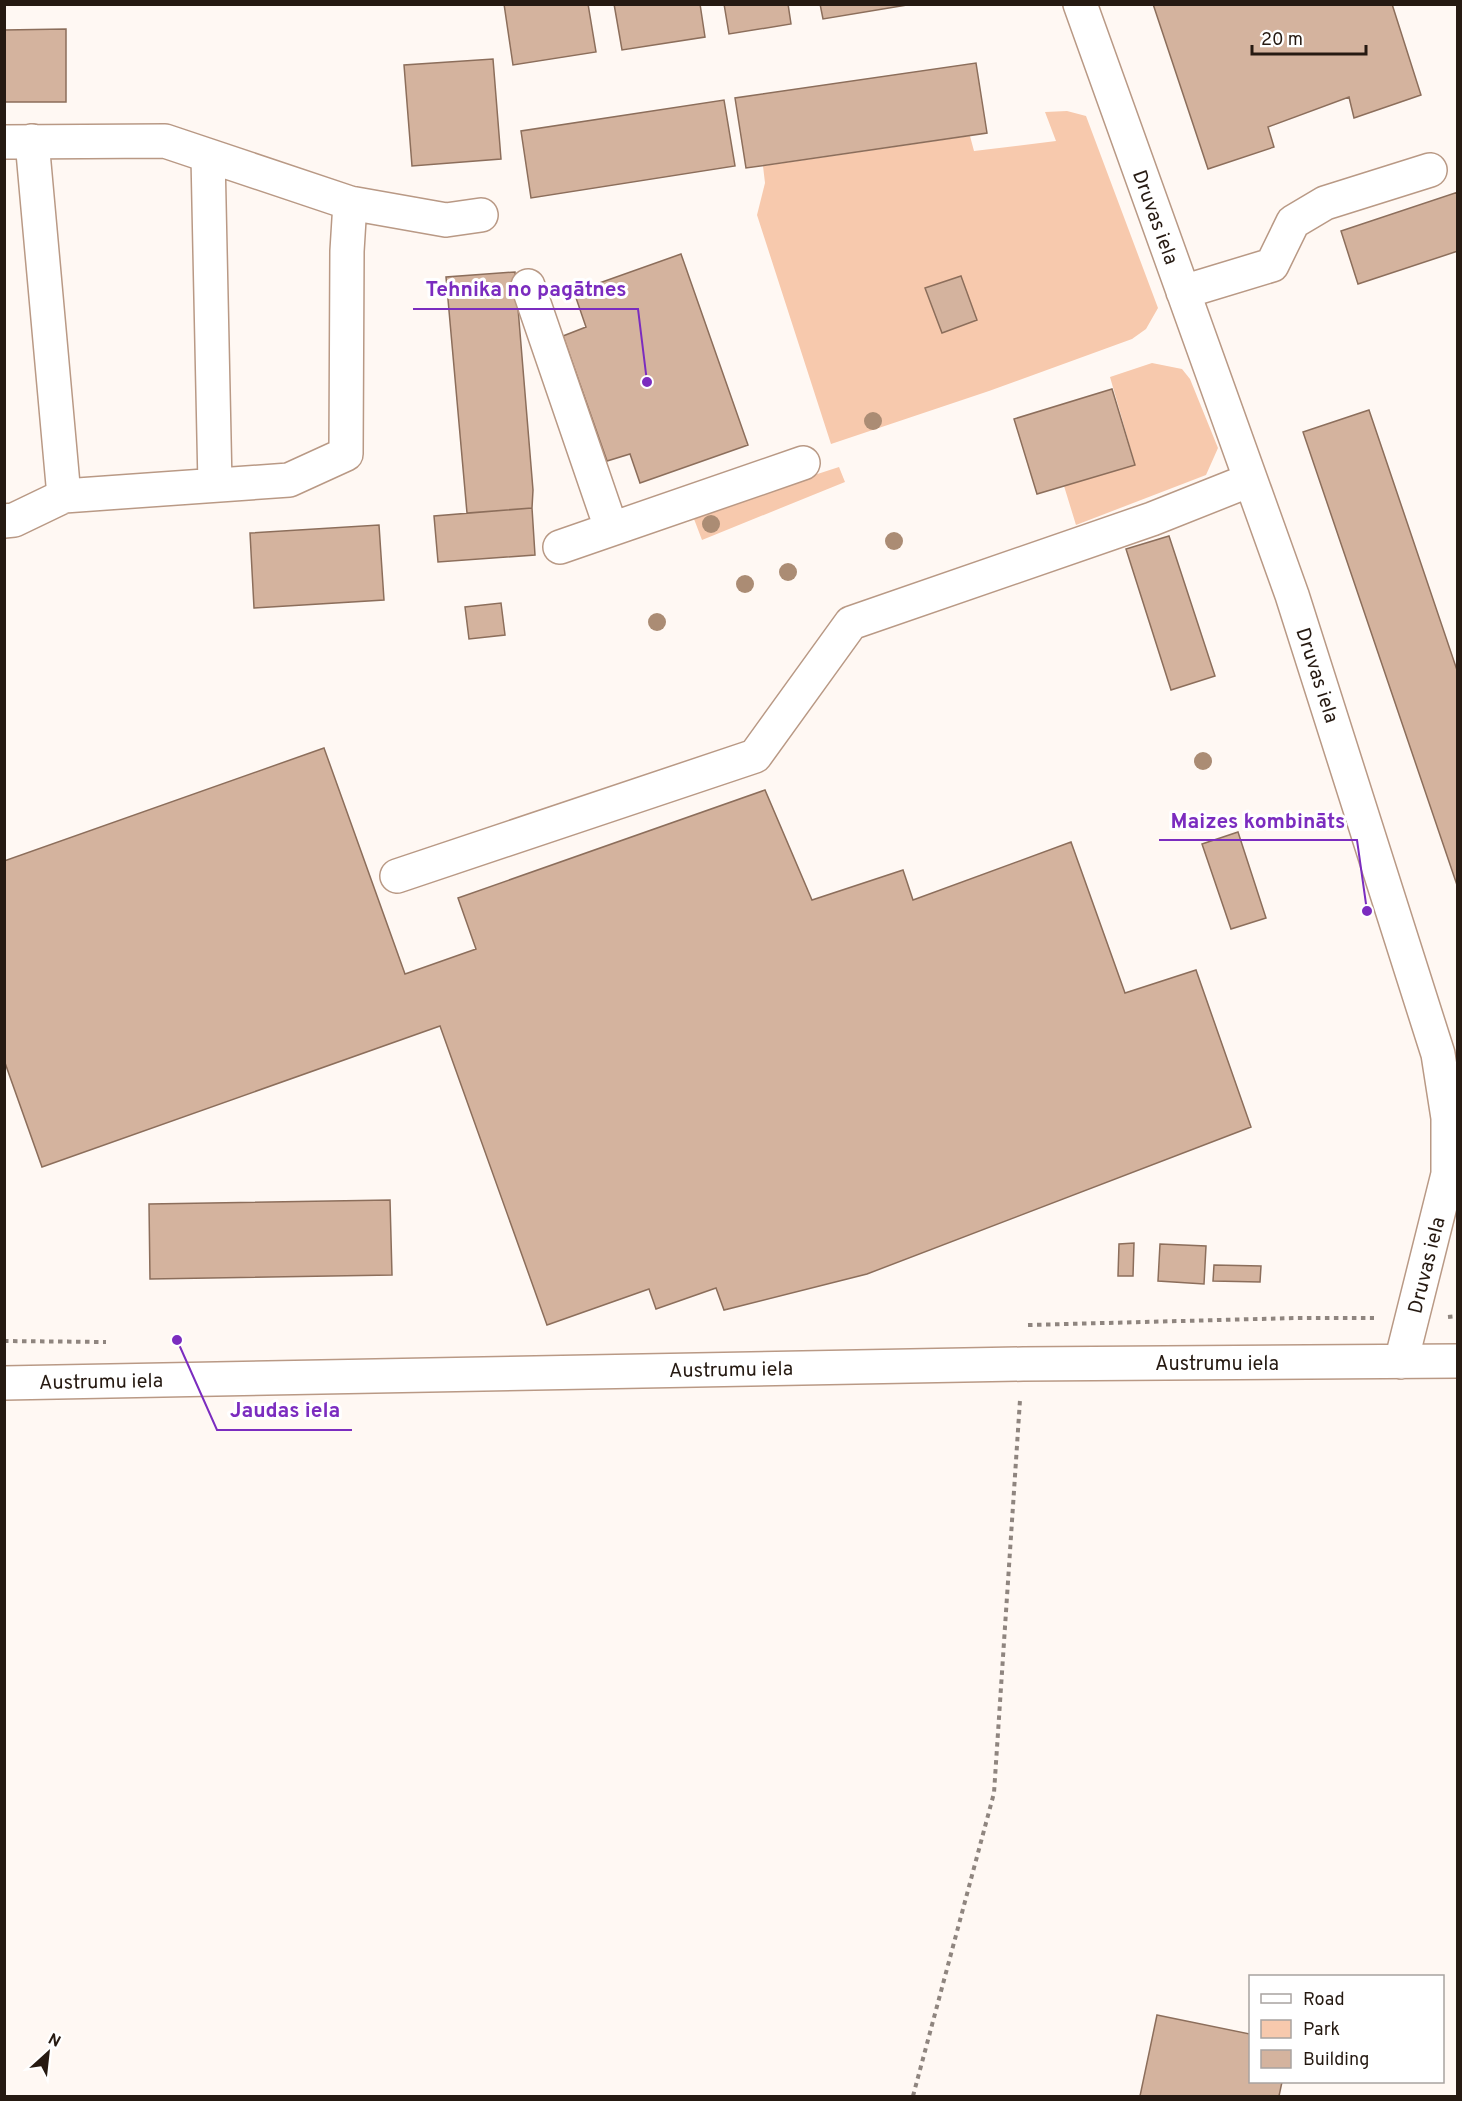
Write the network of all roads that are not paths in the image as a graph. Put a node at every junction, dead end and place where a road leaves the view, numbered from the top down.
1 (1080, 4) edge
2 (18, 141) edge
3 (208, 156) junction
4 (1430, 170) dead end
5 (350, 203) junction
6 (481, 215) dead end
7 (528, 286) dead end
8 (1183, 292) junction
9 (802, 463) dead end
10 (1250, 480) junction
11 (214, 485) junction
12 (64, 496) junction
13 (4, 521) edge
14 (611, 528) junction
15 (561, 547) dead end
16 (397, 876) dead end
17 (1448, 1054) edge
18 (1458, 1361) edge
19 (1401, 1362) junction
20 (4, 1383) edge

1 - 8 street, Druvas iela
2 - 3 street
2 - 12 street
3 - 5 street
3 - 11 street
4 - 8 street
5 - 6 street
5 - 11 street
7 - 14 street
8 - 10 street, Druvas iela
9 - 14 street
10 - 16 street
10 - 17 street, Druvas iela
11 - 12 street
12 - 13 street
14 - 15 street
17 - 19 street, Druvas iela
18 - 19 street, Austrumu iela
19 - 20 street, Austrumu iela

